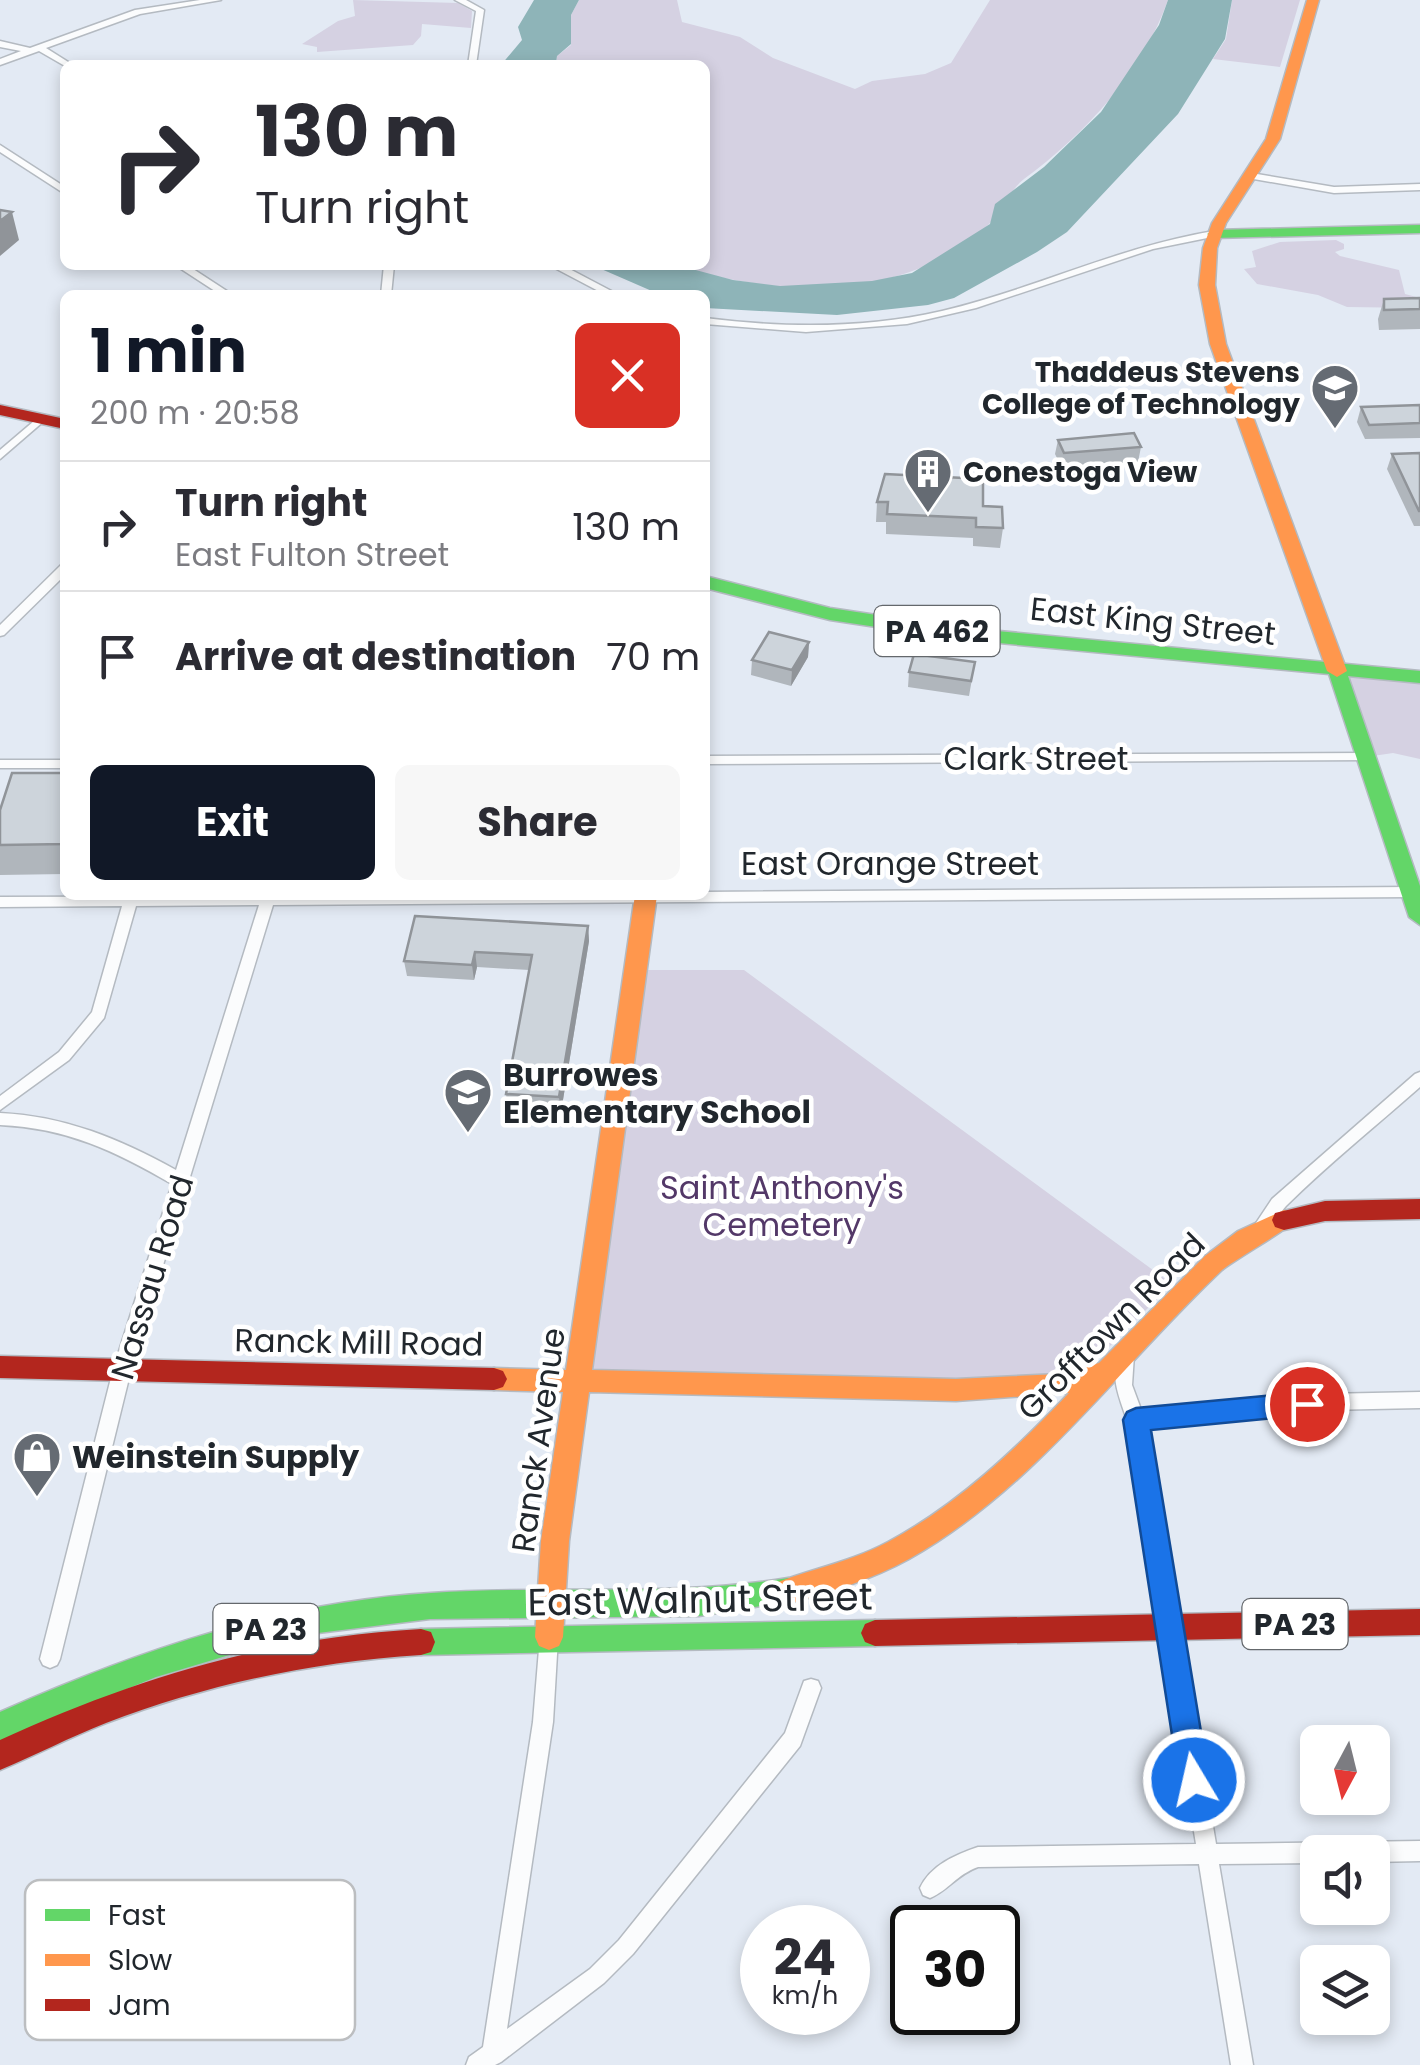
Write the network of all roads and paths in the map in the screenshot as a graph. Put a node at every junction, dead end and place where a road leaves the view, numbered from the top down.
1 (217, 0) edge
2 (459, 0) edge
3 (1313, 0) edge
4 (151, 4) edge
5 (0, 44) edge
6 (36, 50) junction
7 (473, 60) edge
8 (60, 61) edge
9 (0, 62) edge
10 (0, 148) edge
11 (1251, 176) junction
12 (60, 188) edge
13 (1420, 188) edge
14 (1420, 228) edge
15 (1214, 234) junction
16 (188, 270) edge
17 (564, 270) edge
18 (220, 290) edge
19 (604, 290) edge
20 (710, 321) edge
21 (0, 410) edge
22 (40, 419) junction
23 (60, 423) edge
24 (0, 456) edge
25 (60, 573) edge
26 (710, 586) edge
27 (0, 632) edge
28 (1338, 671) junction
29 (1420, 677) edge
30 (1366, 756) junction
31 (710, 760) edge
32 (0, 764) edge
33 (60, 764) edge
34 (1416, 892) edge
35 (710, 896) edge
36 (66, 900) edge
37 (130, 900) edge
38 (268, 900) edge
39 (645, 900) edge
40 (0, 902) edge
41 (1420, 918) edge
42 (1420, 1078) edge
43 (0, 1104) edge
44 (0, 1119) edge
45 (181, 1180) junction
46 (1420, 1209) edge
47 (1259, 1230) junction
48 (1126, 1350) junction
49 (0, 1367) edge
50 (122, 1370) junction
51 (1105, 1372) junction
52 (579, 1378) junction
53 (956, 1390) junction
54 (986, 1397) dead end
55 (1420, 1400) edge
56 (1136, 1420) junction
57 (823, 1584) joint
58 (549, 1602) junction
59 (1420, 1622) edge
60 (1170, 1626) junction
61 (550, 1637) junction
62 (50, 1659) dead end
63 (811, 1688) dead end
64 (0, 1727) edge
65 (0, 1755) edge
66 (1420, 1851) edge
67 (1206, 1853) junction
68 (930, 1888) dead end
69 (485, 2059) edge
70 (1242, 2065) edge

1 - 4 street
2 - 7 street
3 - 11 main road
4 - 6 street
5 - 6 street
6 - 8 street
6 - 9 street
10 - 12 street
11 - 13 street
11 - 15 main road
14 - 15 main road
15 - 20 street
15 - 28 main road
16 - 18 street
17 - 19 street
21 - 22 main road
22 - 23 main road
22 - 24 street
25 - 27 street
26 - 28 main road, East King Street / PA 462
28 - 29 main road, East King Street / PA 462
28 - 30 main road
30 - 31 street, Clark Street
30 - 34 main road
32 - 33 street
34 - 35 street, East Orange Street
34 - 41 main road
36 - 40 street, East Orange Street
37 - 43 street
38 - 45 street, Nassau Road
39 - 52 main road, Ranck Avenue
42 - 47 street, Grofftown Road
44 - 45 street
45 - 50 street, Nassau Road
46 - 47 main road, PA 23
47 - 48 main road, Grofftown Road / PA 23
48 - 51 main road, Grofftown Road / PA 23
48 - 56 street
49 - 50 main road, Ranck Mill Road
50 - 52 main road, Ranck Mill Road
50 - 62 street, Nassau Road
51 - 53 main road, Ranck Mill Road
51 - 57 main road, Grofftown Road / PA 23
52 - 53 main road, Ranck Mill Road
52 - 58 main road, Ranck Avenue
53 - 54 street, Ranck Mill Road
55 - 56 street
56 - 60 street
57 - 58 main road, East Walnut Street / PA 23
58 - 61 main road, Ranck Avenue
58 - 64 main road, East Walnut Street / PA 23
59 - 60 main road, East Walnut Street / PA 23
60 - 61 main road, East Walnut Street / PA 23
60 - 67 street
61 - 65 main road, East Walnut Street / PA 23
61 - 69 street, Ranck Avenue
63 - 69 street
66 - 67 street
67 - 68 street
67 - 70 street

